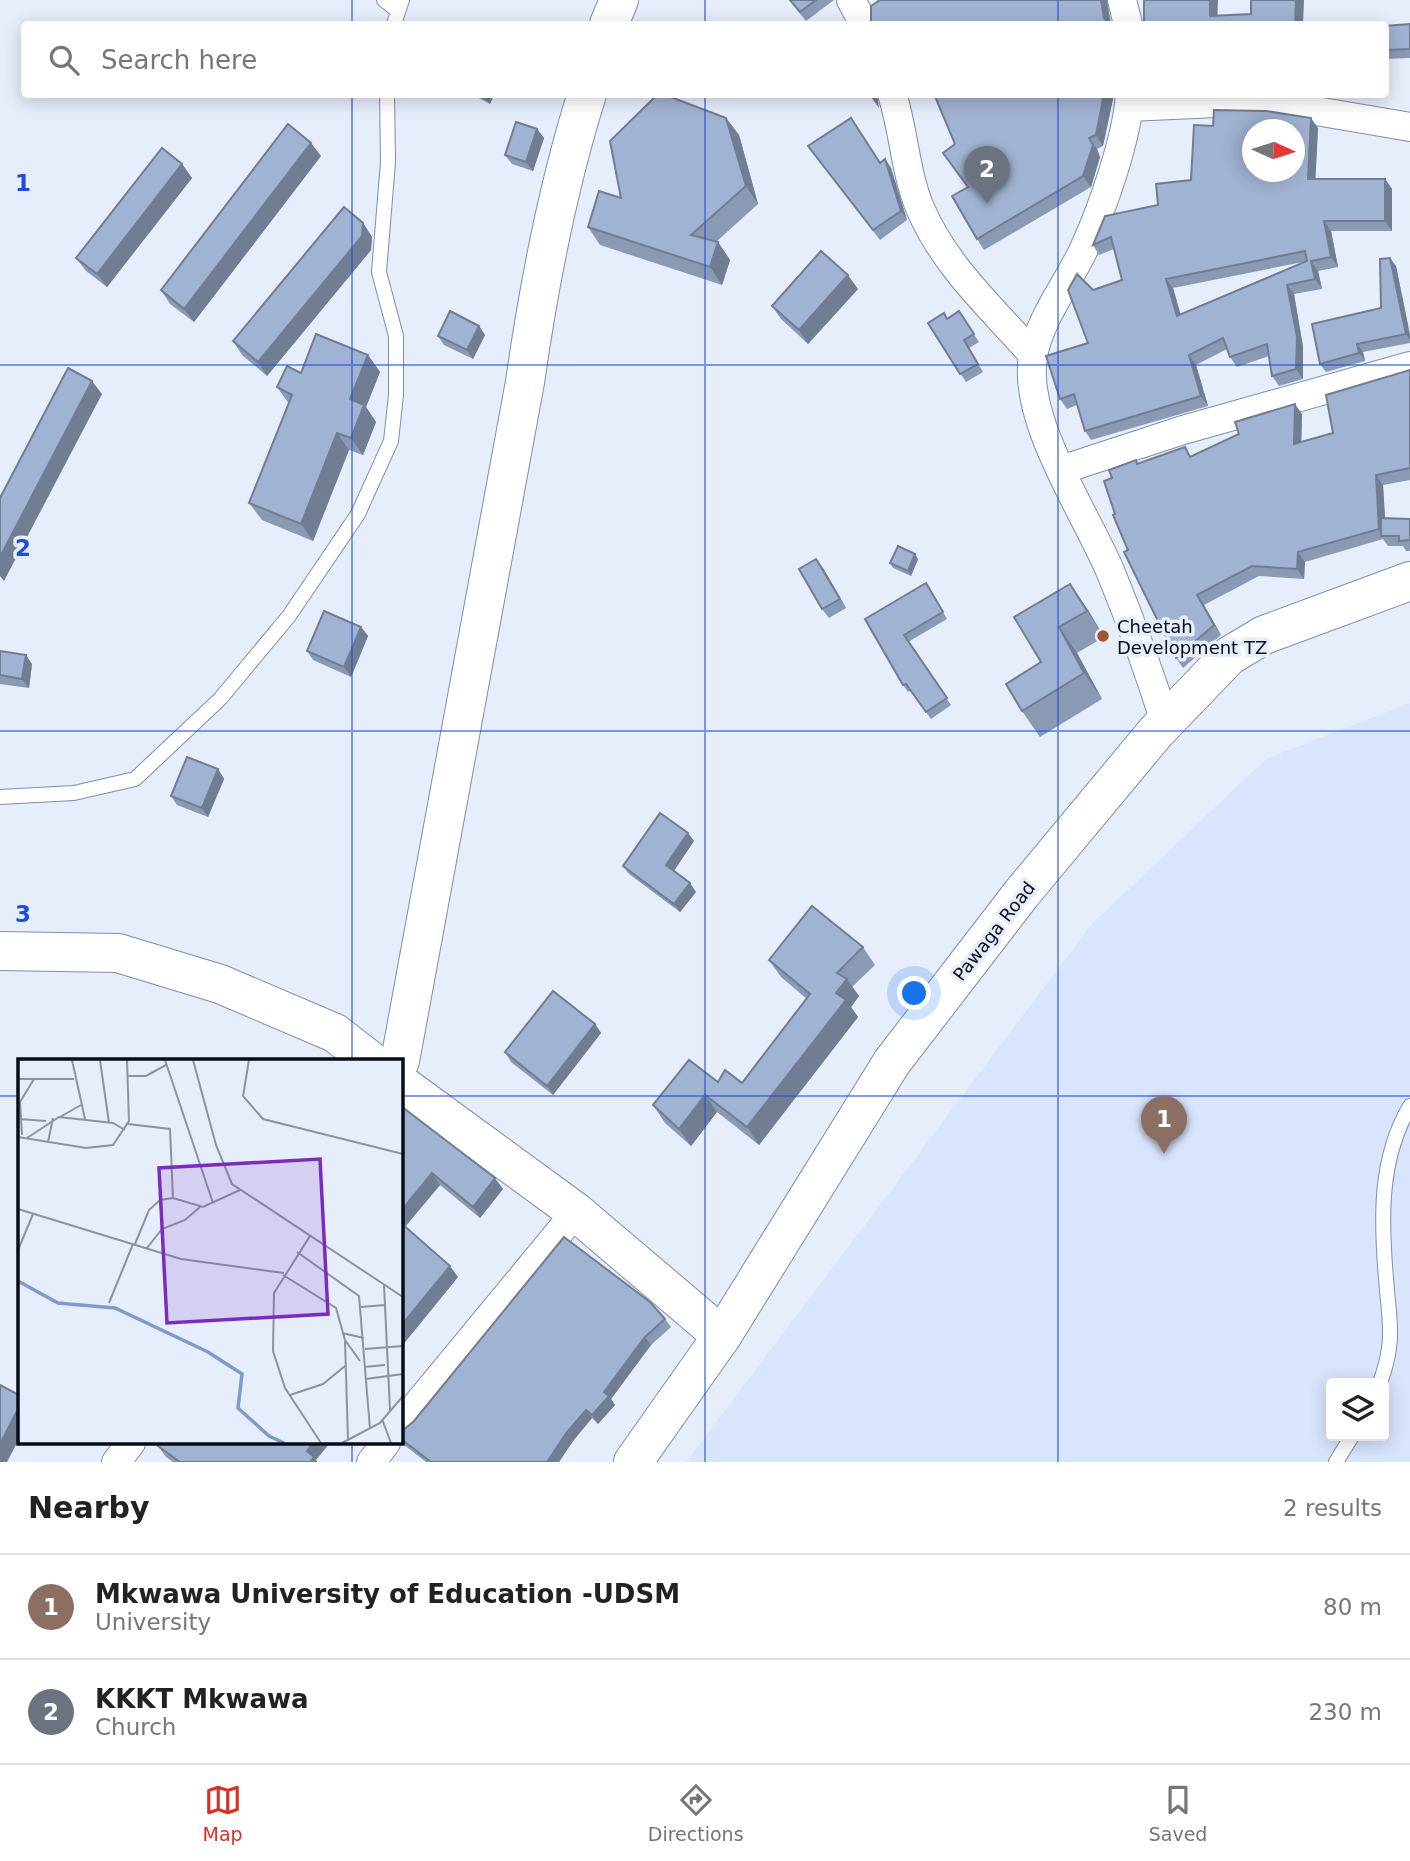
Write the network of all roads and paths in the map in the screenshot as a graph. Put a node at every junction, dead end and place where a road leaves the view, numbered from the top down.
1 (384, 0) edge
2 (619, 0) edge
3 (851, 0) edge
4 (1122, 0) edge
5 (398, 12) edge
6 (610, 21) edge
7 (862, 21) edge
8 (1127, 21) edge
9 (387, 98) edge
10 (586, 98) edge
11 (893, 98) edge
12 (1129, 101) edge
13 (1410, 127) edge
14 (1034, 356) junction
15 (1410, 366) edge
16 (1061, 470) junction
17 (1410, 581) edge
18 (1165, 722) junction
19 (0, 797) edge
20 (0, 951) edge
21 (368, 1059) edge
22 (400, 1059) edge
23 (402, 1085) edge
24 (1410, 1106) edge
25 (576, 1212) junction
26 (722, 1336) junction
27 (1382, 1378) edge
28 (402, 1423) edge
29 (1349, 1441) edge
30 (130, 1444) edge
31 (385, 1444) edge
32 (116, 1462) edge
33 (370, 1462) edge
34 (633, 1462) edge
35 (1336, 1462) edge

1 - 5 lane
2 - 6 street
3 - 7 street
4 - 8 street
9 - 19 lane
10 - 22 street
11 - 14 street
12 - 13 street
12 - 14 street
14 - 16 street
15 - 16 street
16 - 18 street
17 - 18 street, Pawaga Road
18 - 26 street, Pawaga Road
20 - 21 street
23 - 25 street
24 - 27 lane
25 - 26 street
25 - 28 street
26 - 34 street, Pawaga Road
29 - 35 lane
30 - 32 street
31 - 33 street

